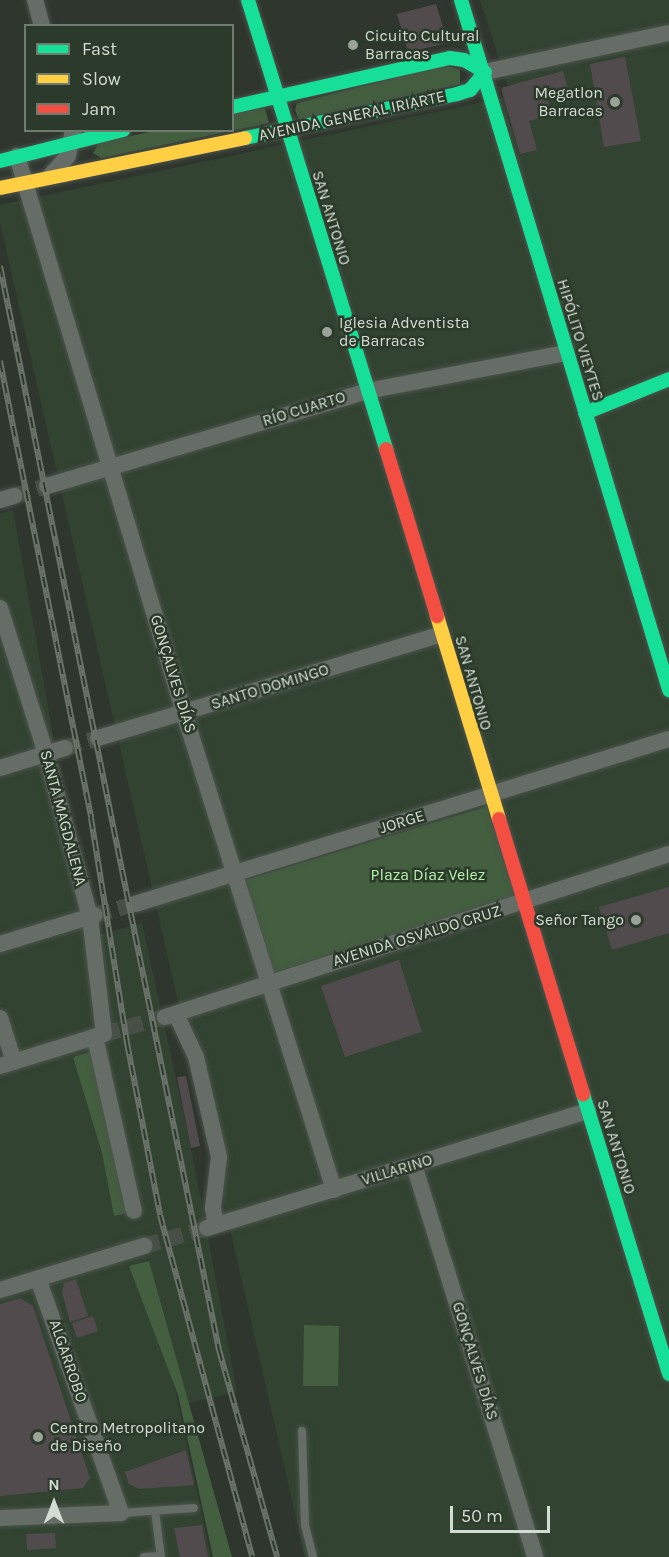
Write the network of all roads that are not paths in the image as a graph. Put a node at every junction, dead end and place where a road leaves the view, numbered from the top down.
1 (35, 0) edge
2 (248, 0) edge
3 (461, 0) edge
4 (41, 24) edge
5 (669, 33) edge
6 (485, 72) junction
7 (277, 97) junction
8 (234, 107) edge
9 (287, 130) junction
10 (106, 132) edge
11 (73, 136) edge
12 (17, 156) junction
13 (0, 161) edge
14 (49, 177) junction
15 (24, 183) junction
16 (0, 188) edge
17 (566, 353) junction
18 (669, 379) edge
19 (367, 391) junction
20 (585, 413) junction
21 (110, 467) junction
22 (47, 486) tunnel mouth
23 (0, 608) edge
24 (442, 634) junction
25 (669, 690) edge
26 (184, 713) junction
27 (98, 738) tunnel mouth
28 (669, 739) edge
29 (65, 748) tunnel mouth
30 (46, 754) junction
31 (0, 768) edge
32 (489, 795) junction
33 (669, 854) edge
34 (234, 873) junction
35 (525, 903) junction
36 (135, 904) tunnel mouth
37 (92, 916) junction
38 (0, 944) edge
39 (269, 985) junction
40 (0, 1018) edge
41 (100, 1036) junction
42 (7, 1064) edge
43 (588, 1112) junction
44 (414, 1165) junction
45 (334, 1190) junction
46 (134, 1211) dead end
47 (211, 1226) joint
48 (144, 1246) tunnel mouth
49 (38, 1278) junction
50 (0, 1290) edge
51 (669, 1374) edge
52 (302, 1431) dead end
53 (194, 1508) dead end
54 (155, 1511) junction
55 (121, 1513) junction
56 (0, 1518) edge
57 (161, 1556) edge
58 (144, 1557) edge
59 (313, 1557) edge
60 (535, 1557) edge

1 - 4 street
2 - 7 main road, SAN ANTONIO
3 - 6 main road, HIPÓLITO VIEYTES
5 - 6 street
6 - 7 main road, AVENIDA GENERAL IRIARTE
6 - 9 main road, AVENIDA GENERAL IRIARTE
6 - 17 main road, HIPÓLITO VIEYTES
7 - 8 main road, AVENIDA GENERAL IRIARTE
7 - 9 main road, SAN ANTONIO
9 - 14 main road, AVENIDA GENERAL IRIARTE
9 - 19 main road, SAN ANTONIO
10 - 11 main road
11 - 12 main road
11 - 14 street
12 - 13 main road
12 - 15 street, GONÇALVES DÍAS
14 - 15 main road, AVENIDA GENERAL IRIARTE
15 - 16 main road, AVENIDA GENERAL IRIARTE
15 - 21 street, GONÇALVES DÍAS
17 - 19 street, RÍO CUARTO
17 - 20 main road, HIPÓLITO VIEYTES
18 - 20 main road
19 - 21 street, RÍO CUARTO
19 - 24 main road, SAN ANTONIO
20 - 25 main road, HIPÓLITO VIEYTES
21 - 22 street, RÍO CUARTO
21 - 26 street, GONÇALVES DÍAS
23 - 30 street, SANTA MAGDALENA
24 - 26 street, SANTO DOMINGO
24 - 32 main road, SAN ANTONIO
26 - 27 street, SANTO DOMINGO
26 - 34 street, GONÇALVES DÍAS
28 - 32 street, JORGE
29 - 30 street
30 - 31 street
30 - 37 street, SANTA MAGDALENA
32 - 34 street, JORGE
32 - 35 main road, SAN ANTONIO
33 - 35 street, AVENIDA OSVALDO CRUZ
34 - 36 street, JORGE
34 - 39 street, GONÇALVES DÍAS
35 - 39 street, AVENIDA OSVALDO CRUZ
35 - 43 main road, SAN ANTONIO
37 - 38 street
37 - 41 street, SANTA MAGDALENA
39 - 45 street, GONÇALVES DÍAS
39 - 47 street, AVENIDA OSVALDO CRUZ
40 - 42 street
41 - 42 street
41 - 46 street, SANTA MAGDALENA
43 - 44 street, VILLARINO
43 - 51 main road, SAN ANTONIO
44 - 45 street, VILLARINO
44 - 60 street, GONÇALVES DÍAS
45 - 47 street, VILLARINO
48 - 49 street
49 - 50 street
49 - 55 street, ALGARROBO
52 - 59 lane
53 - 54 lane
54 - 55 lane
54 - 57 lane
55 - 56 street
57 - 58 lane

